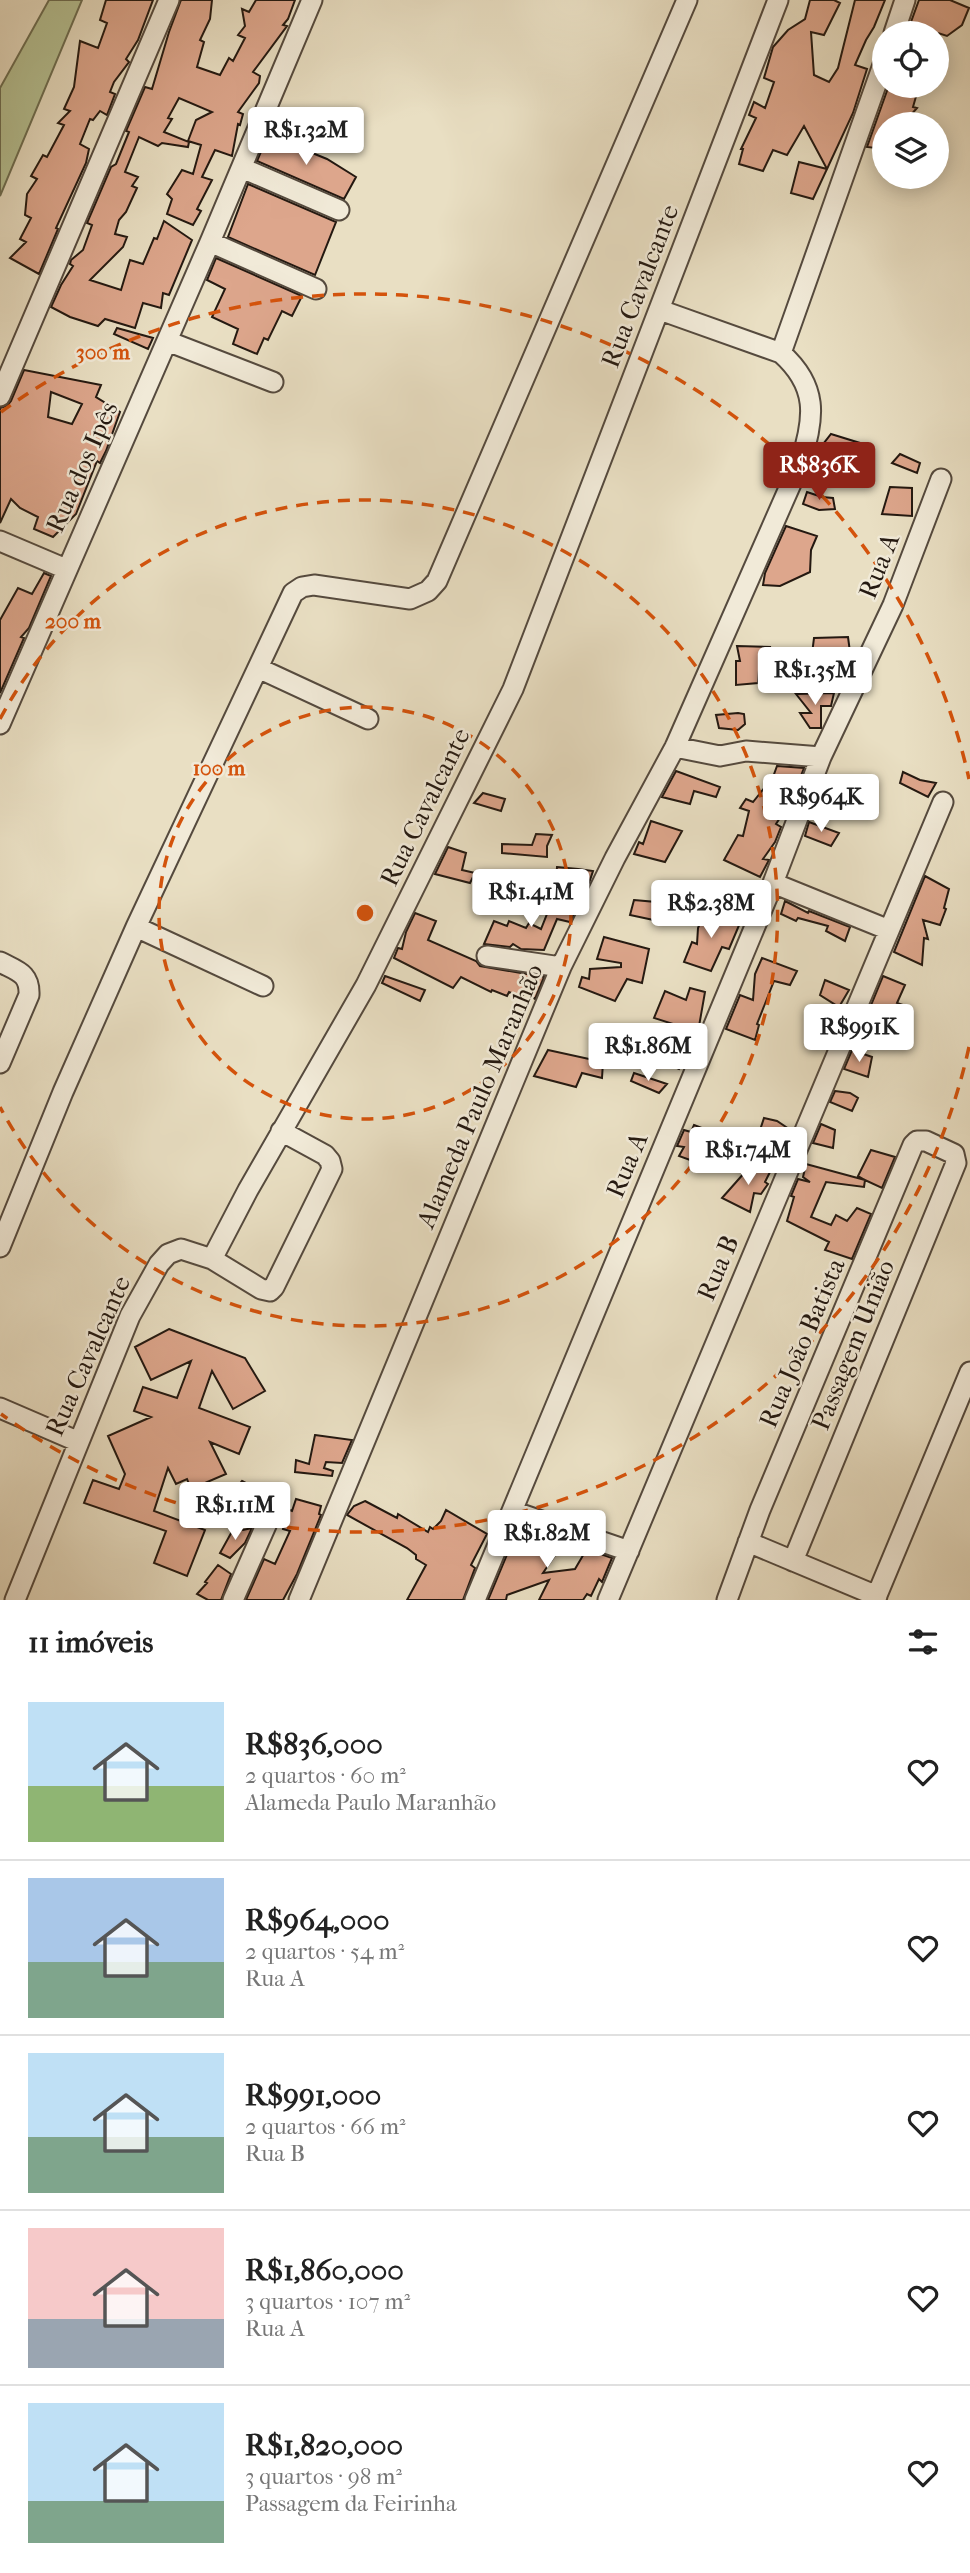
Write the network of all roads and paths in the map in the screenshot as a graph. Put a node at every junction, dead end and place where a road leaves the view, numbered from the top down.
1 (169, 0) edge
2 (312, 0) edge
3 (687, 0) edge
4 (778, 0) edge
5 (905, 0) edge
6 (898, 21) edge
7 (872, 96) edge
8 (242, 168) junction
9 (340, 210) dead end
10 (211, 242) junction
11 (316, 289) dead end
12 (660, 310) junction
13 (167, 341) junction
14 (781, 354) junction
15 (273, 382) dead end
16 (0, 396) edge
17 (941, 479) dead end
18 (0, 541) edge
19 (66, 569) junction
20 (258, 668) junction
21 (368, 719) dead end
22 (0, 724) edge
23 (676, 747) junction
24 (821, 757) junction
25 (943, 802) dead end
26 (774, 883) junction
27 (136, 926) junction
28 (889, 930) junction
29 (487, 956) dead end
30 (0, 962) edge
31 (562, 967) junction
32 (263, 986) dead end
33 (0, 1063) edge
34 (281, 1131) junction
35 (950, 1152) joint
36 (0, 1247) edge
37 (212, 1259) junction
38 (970, 1373) edge
39 (0, 1408) edge
40 (79, 1442) junction
41 (275, 1505) dead end
42 (512, 1511) junction
43 (748, 1542) junction
44 (629, 1551) junction
45 (793, 1561) junction
46 (876, 1598) edge
47 (15, 1600) edge
48 (233, 1600) edge
49 (299, 1600) edge
50 (475, 1600) edge
51 (608, 1600) edge
52 (727, 1600) edge

1 - 16 street
2 - 8 street, Rua dos Ipês
3 - 20 street
4 - 12 street, Rua Cavalcante
5 - 6 street
7 - 14 street
8 - 9 street
8 - 10 street, Rua dos Ipês
10 - 11 street
10 - 13 street, Rua dos Ipês
12 - 14 street
12 - 34 street, Rua Cavalcante
13 - 15 street
13 - 19 street, Rua dos Ipês
14 - 23 street, Alameda Paulo Maranhão
17 - 24 street, Rua A
18 - 19 street
19 - 22 street, Rua dos Ipês
20 - 21 street
20 - 27 street
23 - 24 street
23 - 31 street, Alameda Paulo Maranhão
24 - 26 street, Rua A
25 - 28 street, Rua B
26 - 28 street
26 - 42 street, Rua A
27 - 32 street
27 - 36 street
28 - 44 street, Rua B
29 - 31 street
30 - 33 street
31 - 49 street, Alameda Paulo Maranhão
34 - 37 street, Rua Cavalcante
34 - 37 street
35 - 43 street, Rua João Batista
35 - 45 street, Passagem União
37 - 40 street, Rua Cavalcante
38 - 46 street
39 - 40 street
40 - 47 street, Rua Cavalcante
41 - 48 street
42 - 44 street
42 - 50 street, Rua A
43 - 45 street
43 - 52 street, Rua João Batista
44 - 51 street, Rua B
45 - 46 street

